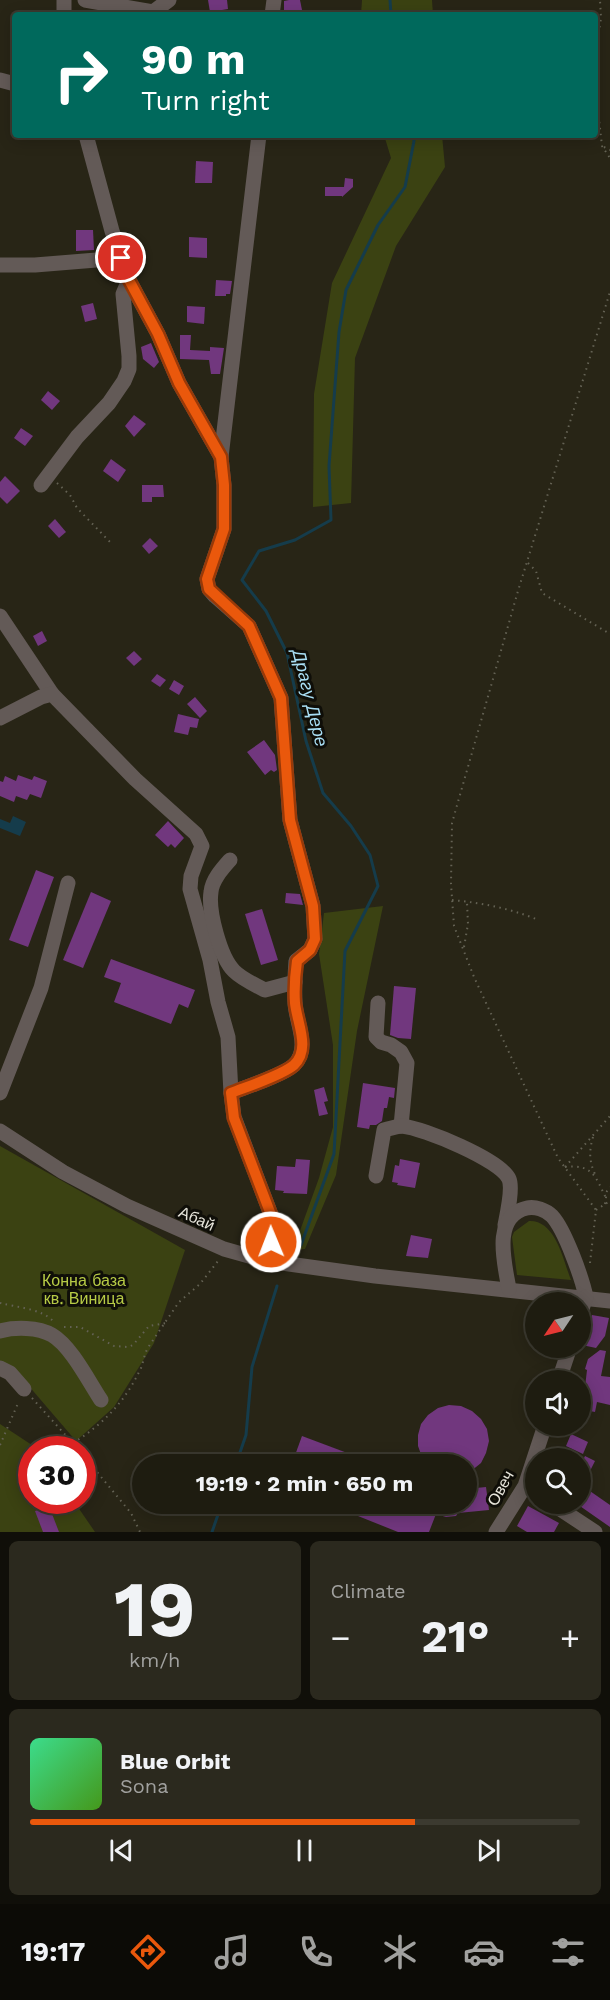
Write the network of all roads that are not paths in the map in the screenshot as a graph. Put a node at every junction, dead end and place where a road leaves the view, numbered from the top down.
1 (85, 0) edge
2 (169, 0) edge
3 (87, 138) edge
4 (259, 138) edge
5 (121, 258) junction
6 (0, 265) edge
7 (129, 280) junction
8 (221, 457) junction
9 (44, 481) road end
10 (0, 616) edge
11 (52, 694) junction
12 (0, 718) edge
13 (230, 860) dead end
14 (68, 883) dead end
15 (295, 982) junction
16 (378, 1003) dead end
17 (0, 1093) edge
18 (231, 1093) junction
19 (401, 1126) junction
20 (0, 1131) edge
21 (376, 1176) dead end
22 (505, 1225) junction
23 (267, 1261) junction
24 (508, 1289) junction
25 (585, 1290) junction
26 (610, 1301) edge
27 (0, 1331) edge
28 (0, 1368) edge
29 (24, 1389) road end
30 (101, 1400) dead end
31 (525, 1496) edge
32 (568, 1514) edge
33 (496, 1532) edge
34 (596, 1532) edge

1 - 2 street
3 - 5 street
4 - 8 street
5 - 6 street
5 - 7 street
7 - 8 street
7 - 9 street
8 - 15 street
10 - 11 street
11 - 12 street
11 - 18 street
13 - 15 street
14 - 17 street
15 - 18 street
16 - 19 street
18 - 23 street
19 - 21 street
19 - 22 street
20 - 23 street, Абай
22 - 24 street
22 - 25 street
23 - 24 street, Абай
24 - 25 street, Абай
25 - 26 street, Абай
27 - 30 street
28 - 29 street
31 - 33 street, Овеч
32 - 34 street

